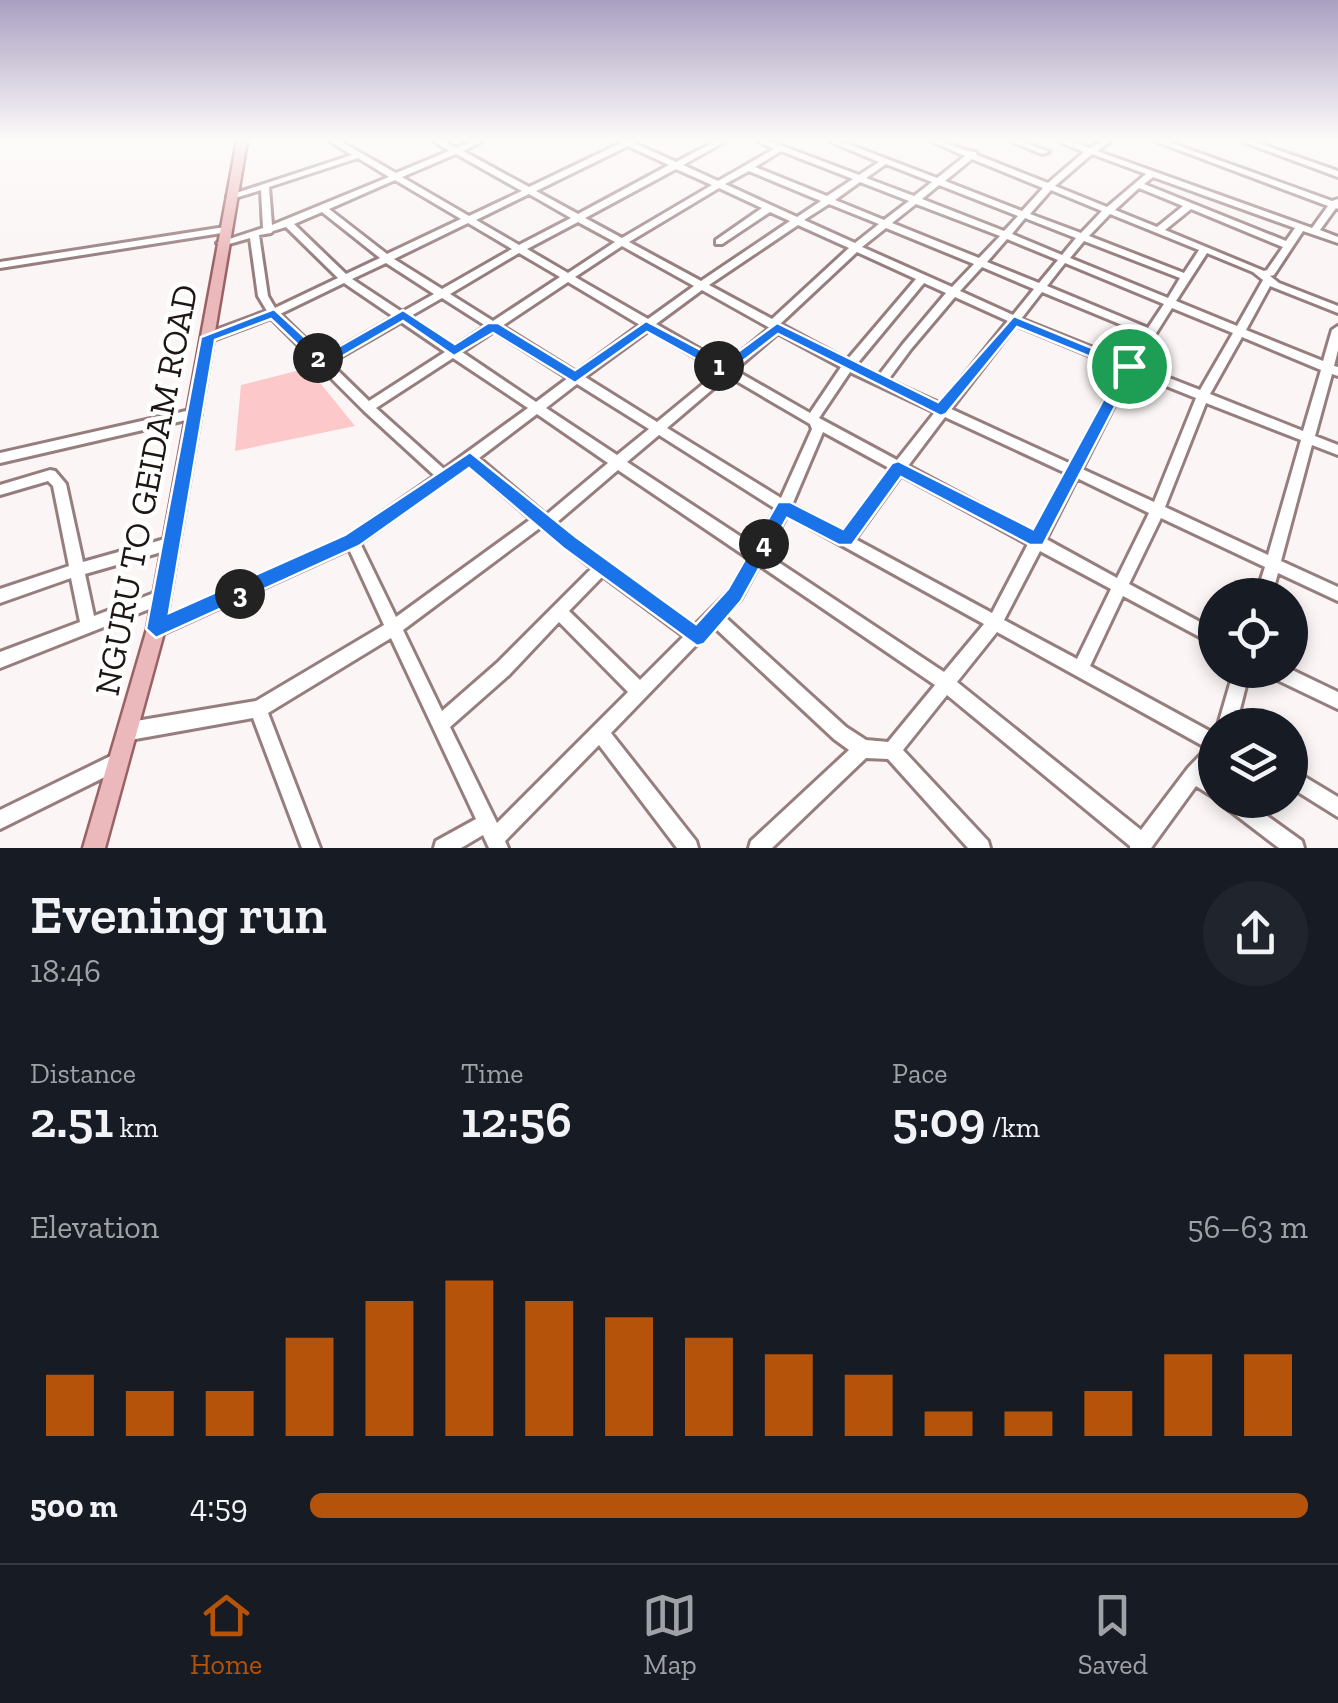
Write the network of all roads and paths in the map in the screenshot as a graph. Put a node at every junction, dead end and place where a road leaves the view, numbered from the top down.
1 (859, 180) edge
2 (939, 180) edge
3 (235, 181) edge
4 (284, 181) edge
5 (387, 181) edge
6 (398, 181) edge
7 (512, 181) edge
8 (549, 181) edge
9 (646, 181) edge
10 (707, 181) edge
11 (728, 181) edge
12 (782, 181) edge
13 (860, 181) edge
14 (940, 181) edge
15 (1039, 181) edge
16 (1055, 181) edge
17 (1142, 181) edge
18 (1169, 181) edge
19 (1271, 181) edge
20 (1137, 184) junction
21 (1050, 185) junction
22 (719, 186) junction
23 (265, 187) junction
24 (530, 190) junction
25 (232, 196) junction
26 (831, 200) junction
27 (912, 202) junction
28 (1336, 204) edge
29 (1189, 206) junction
30 (323, 208) junction
31 (769, 208) junction
32 (1107, 208) junction
33 (1023, 214) junction
34 (576, 217) junction
35 (470, 220) junction
36 (800, 221) junction
37 (886, 222) junction
38 (288, 223) junction
39 (1300, 228) junction
40 (268, 230) junction
41 (1159, 230) junction
42 (1314, 232) junction
43 (254, 235) junction
44 (1006, 235) junction
45 (224, 236) junction
46 (1080, 237) junction
47 (1338, 240) edge
48 (718, 242) dead end
49 (620, 243) junction
50 (1289, 246) junction
51 (856, 247) junction
52 (519, 248) junction
53 (1204, 250) junction
54 (1063, 259) junction
55 (388, 260) junction
56 (982, 261) junction
57 (0, 266) edge
58 (567, 276) junction
59 (1186, 277) junction
60 (1264, 277) junction
61 (345, 279) junction
62 (921, 280) junction
63 (701, 286) junction
64 (1040, 286) junction
65 (955, 292) junction
66 (442, 294) junction
67 (1168, 302) junction
68 (1338, 310) edge
69 (274, 313) junction
70 (403, 314) junction
71 (1014, 320) junction
72 (493, 326) junction
73 (646, 326) junction
74 (775, 326) junction
75 (1338, 330) edge
76 (1236, 331) junction
77 (1148, 332) junction
78 (208, 337) junction
79 (454, 351) junction
80 (322, 363) junction
81 (848, 366) junction
82 (1129, 366) junction
83 (725, 369) junction
84 (1333, 370) edge
85 (575, 378) junction
86 (880, 382) junction
87 (1203, 396) junction
88 (538, 406) junction
89 (368, 408) junction
90 (941, 410) junction
91 (196, 414) junction
92 (812, 418) junction
93 (656, 428) junction
94 (1308, 437) junction
95 (1338, 450) edge
96 (0, 458) edge
97 (470, 458) junction
98 (618, 461) junction
99 (898, 467) junction
100 (1072, 472) junction
101 (444, 477) junction
102 (0, 490) edge
103 (784, 507) junction
104 (1156, 511) junction
105 (543, 521) junction
106 (846, 540) junction
107 (1037, 540) junction
108 (352, 541) junction
109 (172, 543) junction
110 (758, 556) junction
111 (1274, 565) junction
112 (602, 567) junction
113 (76, 570) junction
114 (1270, 578) edge
115 (1121, 585) junction
116 (1338, 594) edge
117 (0, 596) edge
118 (162, 597) junction
119 (559, 611) junction
120 (714, 618) junction
121 (88, 622) junction
122 (995, 622) junction
123 (395, 627) junction
124 (1198, 628) edge
125 (156, 629) junction
126 (697, 637) junction
127 (0, 660) edge
128 (1080, 670) junction
129 (946, 682) junction
130 (1308, 686) edge
131 (640, 692) junction
132 (1338, 701) edge
133 (258, 708) junction
134 (440, 724) junction
135 (130, 730) junction
136 (600, 731) junction
137 (1198, 734) edge
138 (863, 749) junction
139 (892, 751) junction
140 (121, 760) junction
141 (1198, 770) edge
142 (1194, 774) junction
143 (1198, 777) edge
144 (1308, 789) edge
145 (1338, 808) edge
146 (1254, 818) edge
147 (0, 820) edge
148 (494, 837) edge
149 (765, 846) edge
150 (1141, 846) edge
151 (94, 848) edge
152 (311, 848) edge
153 (444, 848) edge
154 (689, 848) edge
155 (981, 848) edge
156 (1294, 848) edge

1 - 26 street
2 - 27 street
3 - 25 main road, NGURU TO GEIDAM ROAD
4 - 23 street
5 - 30 street
6 - 35 street
7 - 24 street
8 - 24 street
9 - 34 street
10 - 22 street
11 - 22 street
12 - 26 street
13 - 27 street
14 - 33 street
15 - 21 street
16 - 21 street
17 - 20 street
18 - 39 street
19 - 28 street
20 - 29 street
20 - 32 street
21 - 32 street
21 - 33 street
22 - 31 street
22 - 49 street
23 - 25 street
23 - 40 street
24 - 34 street
24 - 35 street
25 - 45 main road, NGURU TO GEIDAM ROAD
26 - 36 street
26 - 37 street
27 - 37 street
27 - 44 street
28 - 42 street
29 - 41 street
29 - 50 street
30 - 38 street
30 - 55 street
31 - 36 street
31 - 48 street
32 - 41 street
32 - 46 street
33 - 44 street
33 - 46 street
34 - 49 street
34 - 52 street
35 - 52 street
35 - 55 street
36 - 51 street
36 - 63 street
37 - 51 street
37 - 56 street
38 - 40 street
38 - 61 street
39 - 42 street
39 - 50 street
40 - 43 street
41 - 53 street
42 - 47 street
43 - 45 street
43 - 69 street
44 - 54 street
44 - 56 street
45 - 57 street
45 - 78 main road, NGURU TO GEIDAM ROAD
46 - 54 street
46 - 59 street
49 - 58 street
49 - 63 street
50 - 60 street
51 - 62 street
51 - 74 street
52 - 58 street
52 - 66 street
53 - 59 street
53 - 60 street
54 - 64 street
54 - 67 street
55 - 61 street
55 - 66 street
56 - 64 street
56 - 65 street
58 - 72 street
58 - 73 street
59 - 67 street
60 - 68 street
60 - 76 street
61 - 69 street
61 - 70 street
62 - 65 street
62 - 81 street
63 - 73 street
63 - 74 street
64 - 71 street
64 - 77 street
65 - 71 street
65 - 86 street
66 - 70 street
66 - 72 street
67 - 76 street
67 - 77 street
69 - 78 street
69 - 80 street
70 - 79 street
70 - 80 street
71 - 82 street
71 - 90 street
72 - 79 street
72 - 85 street
73 - 83 street
73 - 85 street
74 - 81 street
74 - 83 street
75 - 84 street
76 - 84 street
76 - 87 street
77 - 82 street
78 - 91 main road, NGURU TO GEIDAM ROAD
79 - 88 street
79 - 89 street
80 - 89 street
81 - 86 street
81 - 92 street
82 - 87 street
82 - 100 street
83 - 92 street
83 - 93 street
84 - 94 street
85 - 88 street
85 - 93 street
86 - 90 street
87 - 94 street
87 - 104 street
88 - 97 street
88 - 98 street
89 - 101 street
90 - 99 street
90 - 100 street
91 - 96 street
91 - 109 main road, NGURU TO GEIDAM ROAD
92 - 99 street
92 - 103 street
93 - 98 street
93 - 103 street
94 - 95 street
94 - 111 street
97 - 101 street
97 - 105 street
98 - 105 street
98 - 110 street
99 - 106 street
99 - 107 street
100 - 104 street
100 - 107 street
101 - 108 street
102 - 113 street
103 - 106 street
103 - 110 street
104 - 111 street
104 - 115 street
105 - 112 street
105 - 123 street
106 - 122 street
107 - 115 street
107 - 122 street
108 - 123 street
108 - 125 street
109 - 113 street
109 - 118 main road, NGURU TO GEIDAM ROAD
110 - 120 street
110 - 129 street
111 - 114 street
111 - 116 street
112 - 119 street
112 - 126 street
113 - 117 street
113 - 121 street
115 - 124 street
115 - 128 street
118 - 121 street
118 - 125 main road, NGURU TO GEIDAM ROAD
119 - 131 street
119 - 134 street
120 - 126 street
120 - 138 street
121 - 127 street
122 - 128 street
122 - 129 street
123 - 133 street
123 - 134 street
125 - 135 main road, NGURU TO GEIDAM ROAD
126 - 131 street
128 - 137 street
129 - 139 street
129 - 150 street
130 - 132 street
131 - 136 street
133 - 135 street
133 - 152 street
134 - 148 street
135 - 140 main road, NGURU TO GEIDAM ROAD
136 - 148 street
136 - 154 street
138 - 139 street
138 - 149 street
139 - 155 street
140 - 147 street
140 - 151 main road, NGURU TO GEIDAM ROAD
141 - 142 street
142 - 143 street
142 - 150 street
144 - 145 street
146 - 156 street
148 - 153 street

